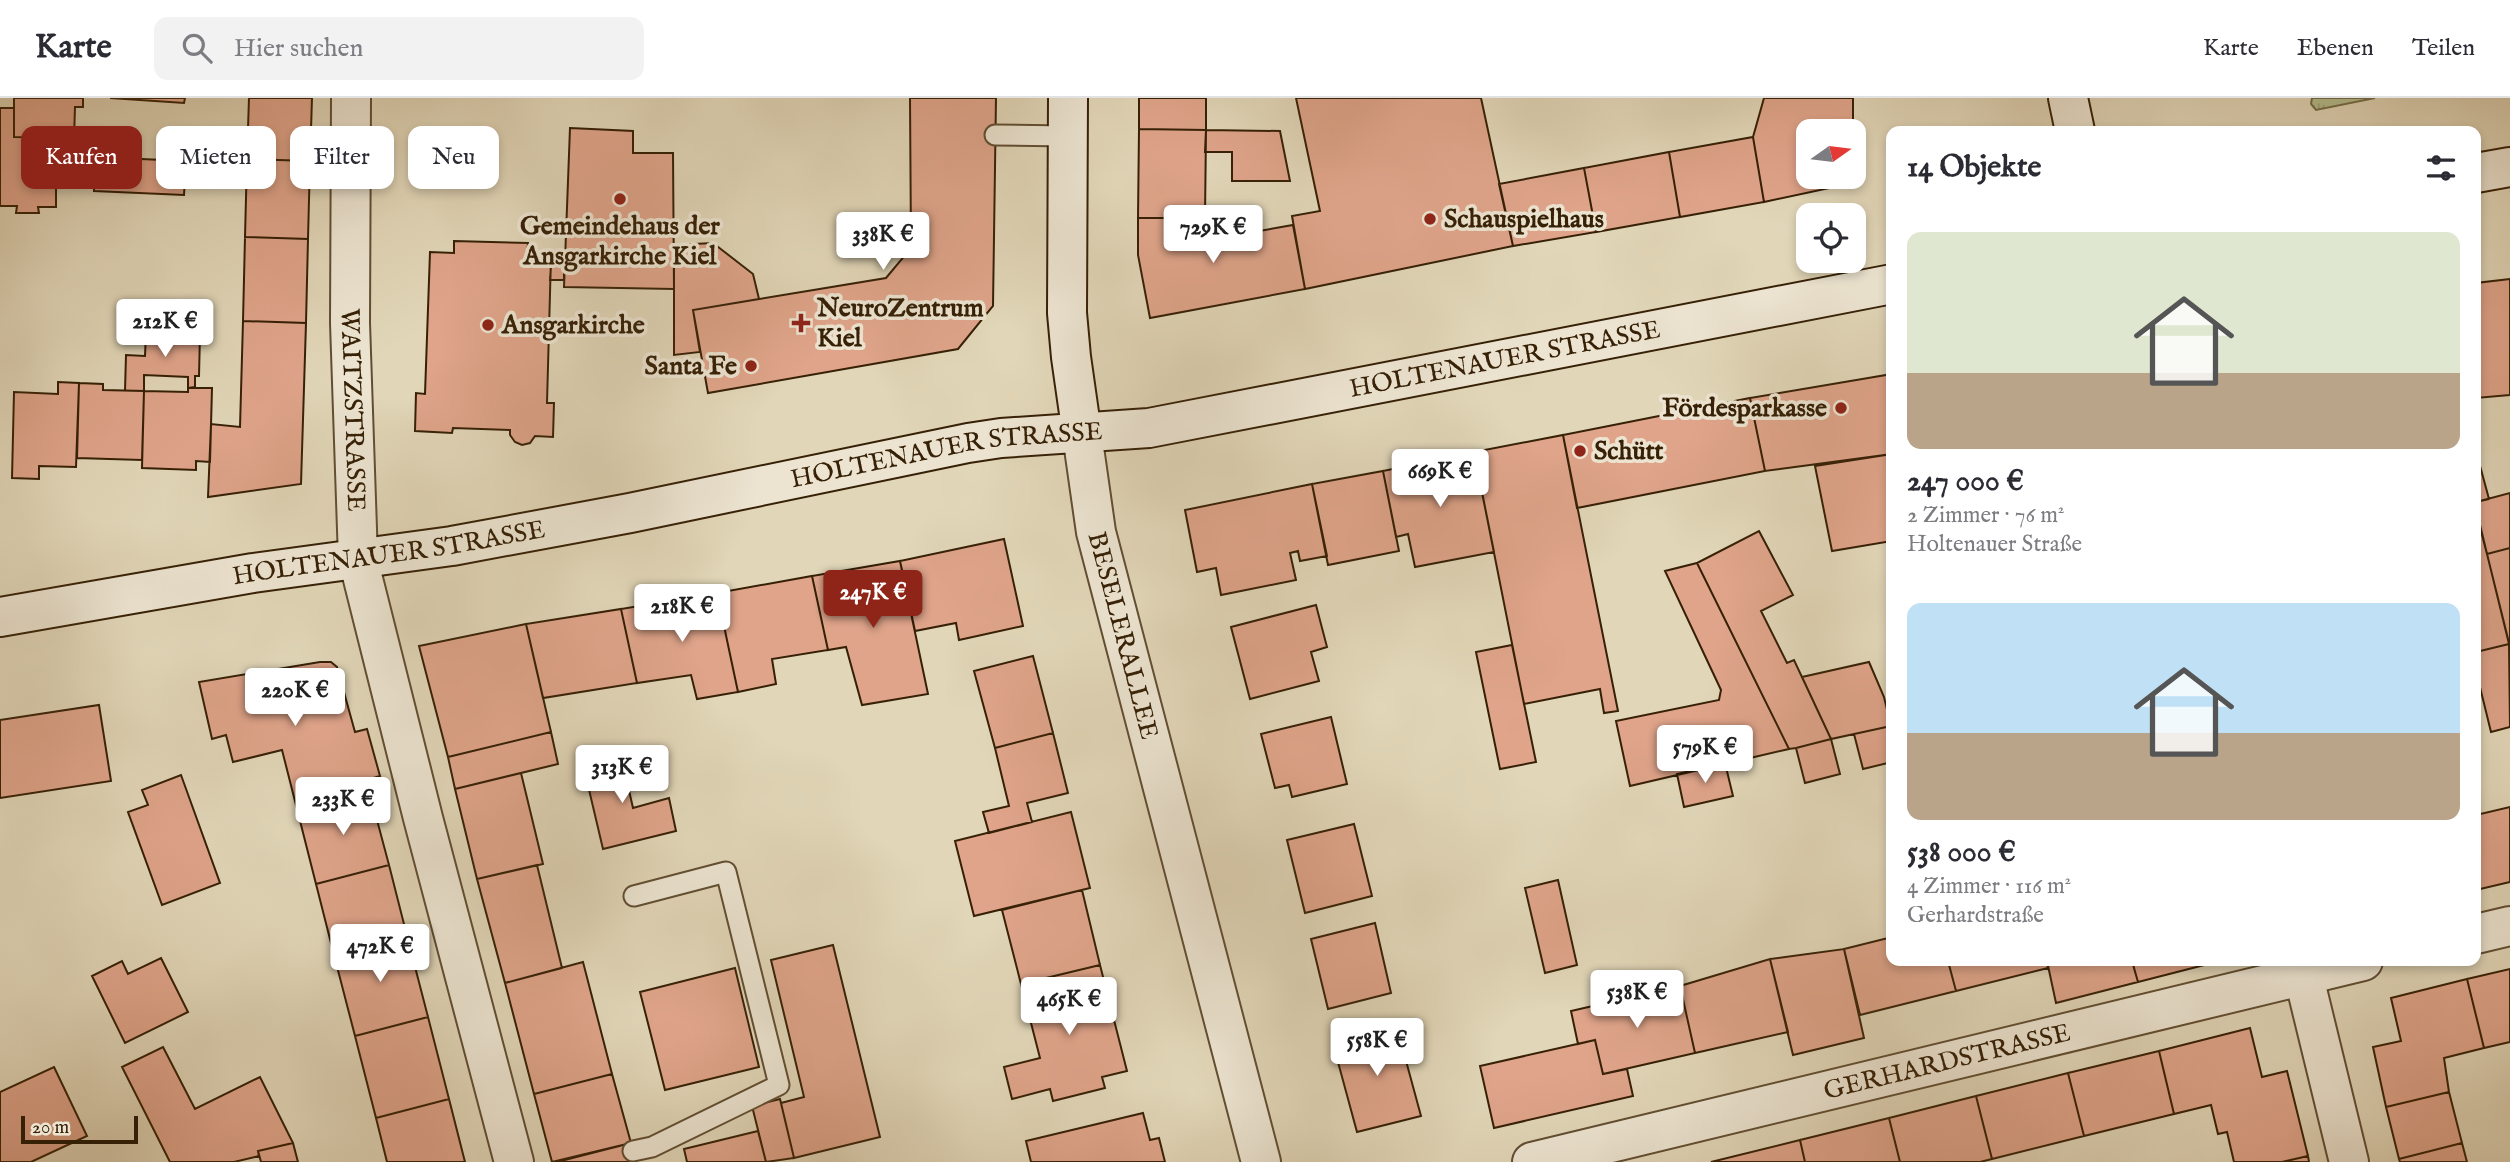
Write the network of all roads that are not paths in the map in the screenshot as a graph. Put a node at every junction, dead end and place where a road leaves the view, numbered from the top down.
1 (351, 98) edge
2 (1068, 98) edge
3 (2052, 98) edge
4 (2068, 98) edge
5 (2056, 126) edge
6 (2074, 126) edge
7 (995, 135) dead end
8 (1068, 136) junction
9 (2510, 167) edge
10 (2481, 172) edge
11 (1886, 285) edge
12 (1082, 433) junction
13 (358, 559) junction
14 (0, 617) edge
15 (634, 895) dead end
16 (2510, 926) edge
17 (2481, 933) edge
18 (2319, 966) edge
19 (2301, 968) edge
20 (633, 1152) dead end
21 (514, 1162) edge
22 (1261, 1162) edge
23 (1532, 1162) edge
24 (2349, 1162) edge

1 - 13 street, WAITZSTRASSE
2 - 8 street, BESELERALLEE
3 - 5 street
4 - 6 street
7 - 8 lane
8 - 12 street, BESELERALLEE
9 - 10 street
11 - 12 street, HOLTENAUER STRASSE
12 - 13 street, HOLTENAUER STRASSE
12 - 22 street, BESELERALLEE
13 - 14 street, HOLTENAUER STRASSE
13 - 21 street, WAITZSTRASSE
15 - 20 lane
16 - 17 street
18 - 19 street, GERHARDSTRASSE
19 - 23 street, GERHARDSTRASSE
19 - 24 street

